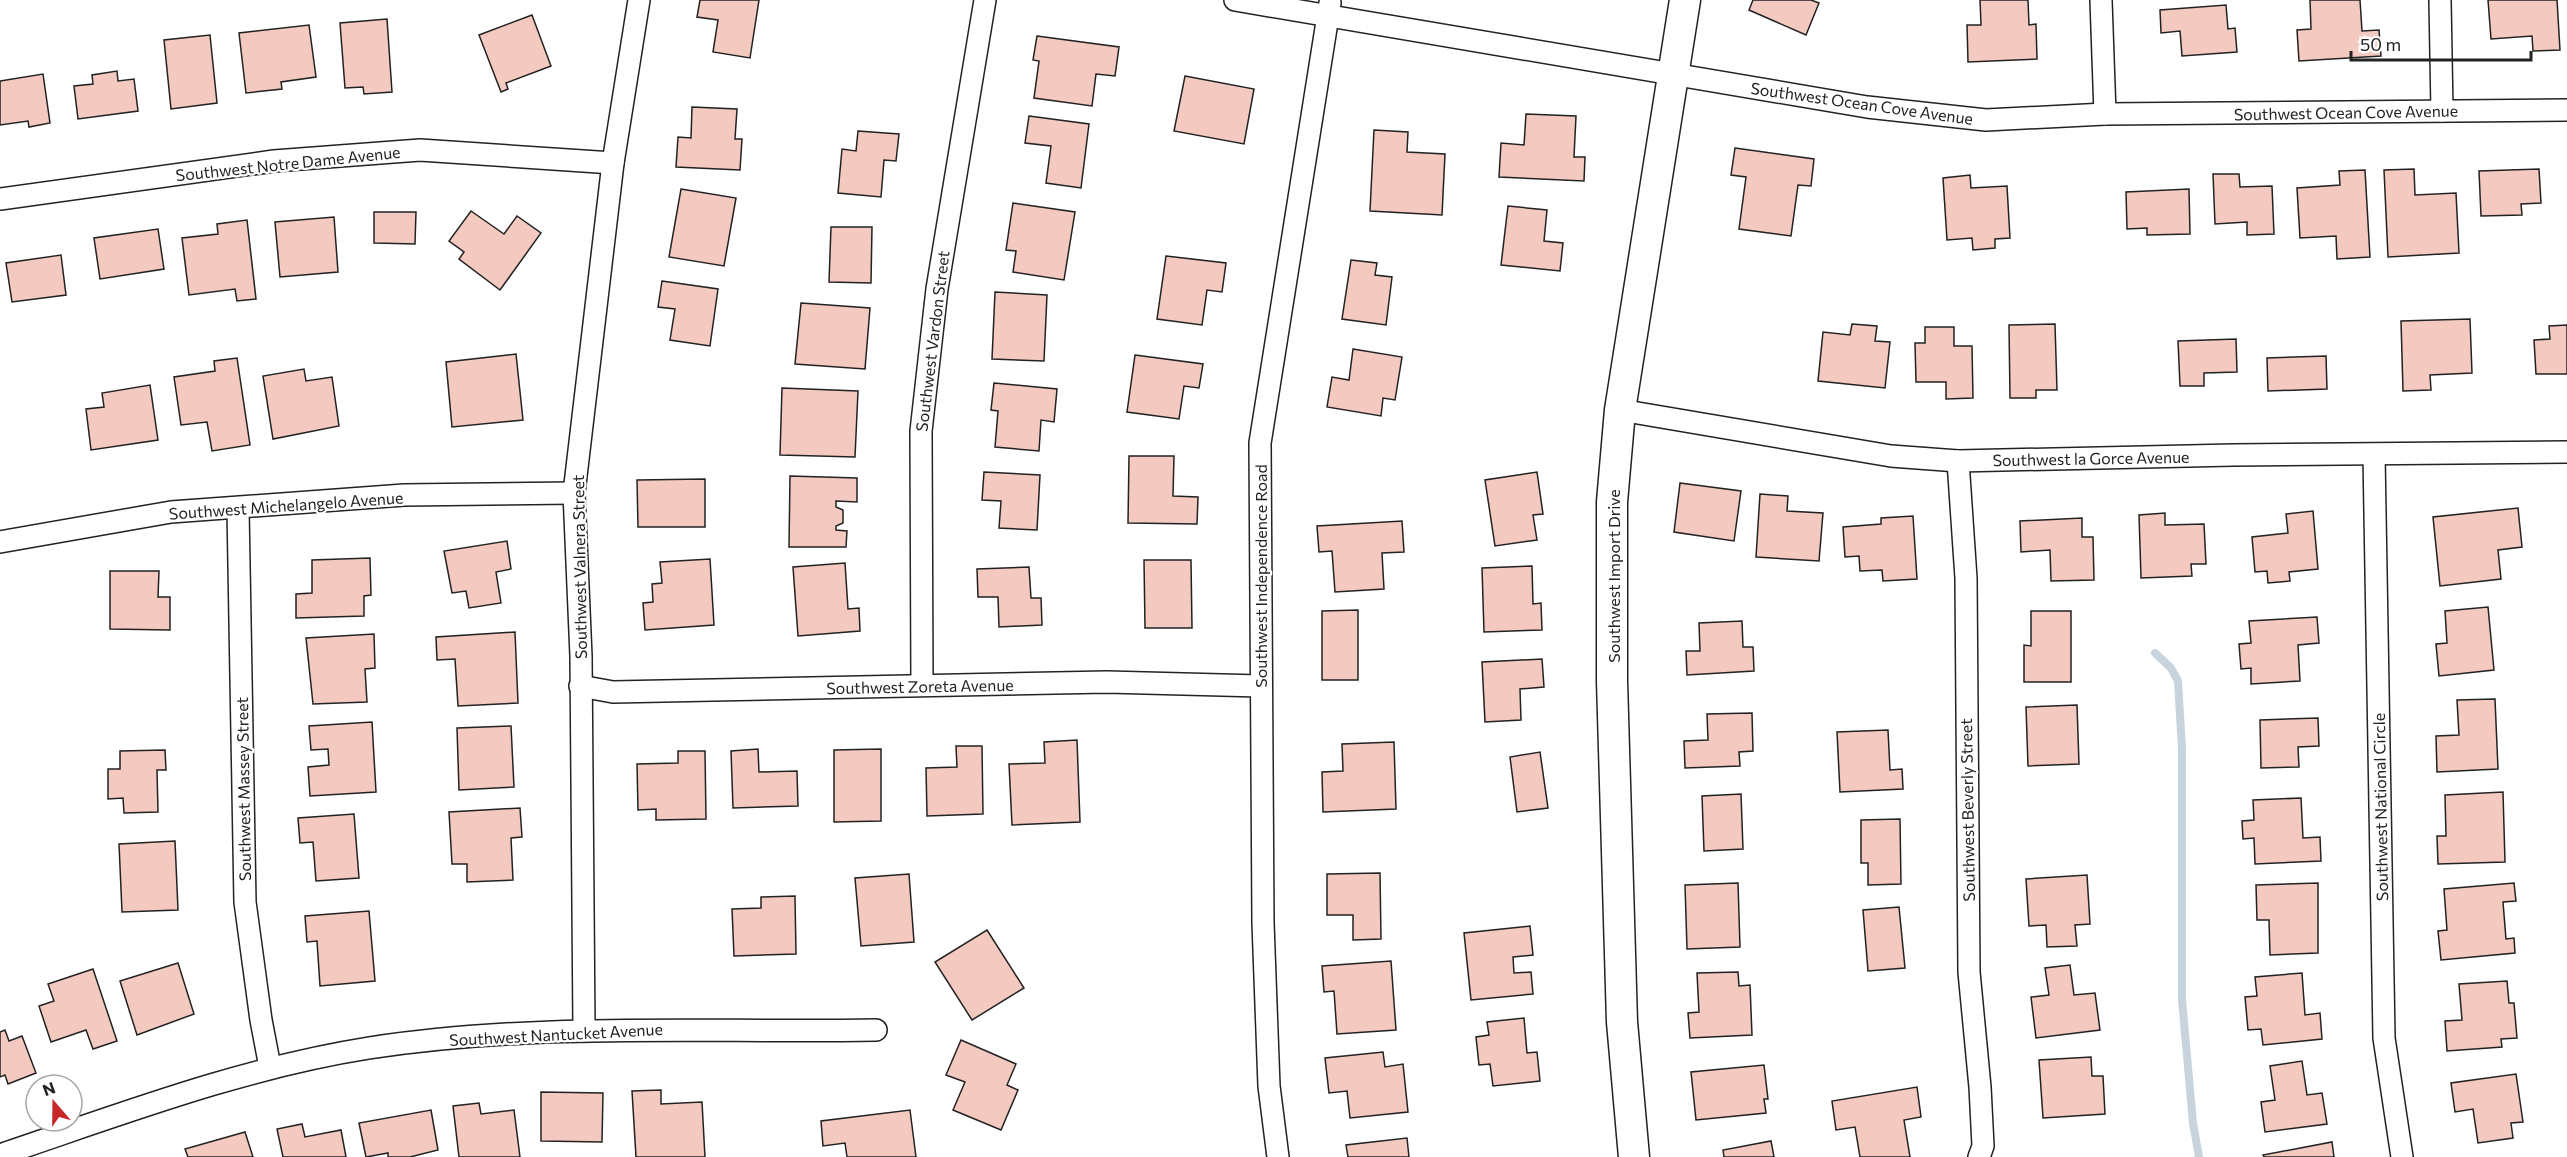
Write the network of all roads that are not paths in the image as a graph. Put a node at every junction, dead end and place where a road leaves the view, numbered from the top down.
1 (639, 0) edge
2 (985, 0) edge
3 (1235, 0) edge
4 (1684, 0) edge
5 (2101, 0) edge
6 (2440, 0) edge
7 (1329, 7) edge
8 (1673, 76) junction
9 (2567, 110) edge
10 (2442, 111) junction
11 (2105, 114) junction
12 (613, 163) junction
13 (0, 199) edge
14 (1620, 410) junction
15 (2567, 452) edge
16 (2374, 455) junction
17 (1958, 461) junction
18 (574, 493) junction
19 (238, 509) junction
20 (0, 542) edge
21 (922, 685) junction
22 (580, 686) junction
23 (1260, 686) junction
24 (584, 1030) junction
25 (876, 1030) dead end
26 (270, 1067) junction
27 (0, 1155) edge
28 (1278, 1157) edge
29 (1634, 1157) edge
30 (1979, 1157) edge
31 (2402, 1157) edge

1 - 12 street, Southwest Valnera Street
2 - 21 street, Southwest Vardon Street
3 - 7 street, Southwest Ocean Cove Avenue
4 - 8 street, Southwest Import Drive
5 - 11 street
6 - 10 street
7 - 8 street, Southwest Ocean Cove Avenue
7 - 23 street, Southwest Independence Road
8 - 11 street, Southwest Ocean Cove Avenue
8 - 14 street, Southwest Import Drive
9 - 10 street, Southwest Ocean Cove Avenue
10 - 11 street, Southwest Ocean Cove Avenue
12 - 13 street, Southwest Notre Dame Avenue
12 - 18 street, Southwest Valnera Street
14 - 17 street, Southwest la Gorce Avenue
14 - 29 street, Southwest Import Drive
15 - 16 street, Southwest la Gorce Avenue
16 - 17 street, Southwest la Gorce Avenue
16 - 31 street, Southwest National Circle
17 - 30 street, Southwest Beverly Street
18 - 19 street, Southwest Michelangelo Avenue
18 - 22 street, Southwest Valnera Street
19 - 20 street, Southwest Michelangelo Avenue
19 - 26 street, Southwest Massey Street
21 - 22 street, Southwest Zoreta Avenue
21 - 23 street, Southwest Zoreta Avenue
22 - 24 street, Southwest Valnera Street
23 - 28 street, Southwest Independence Road
24 - 25 street, Southwest Nantucket Avenue
24 - 26 street, Southwest Nantucket Avenue
26 - 27 street, Southwest Nantucket Avenue

